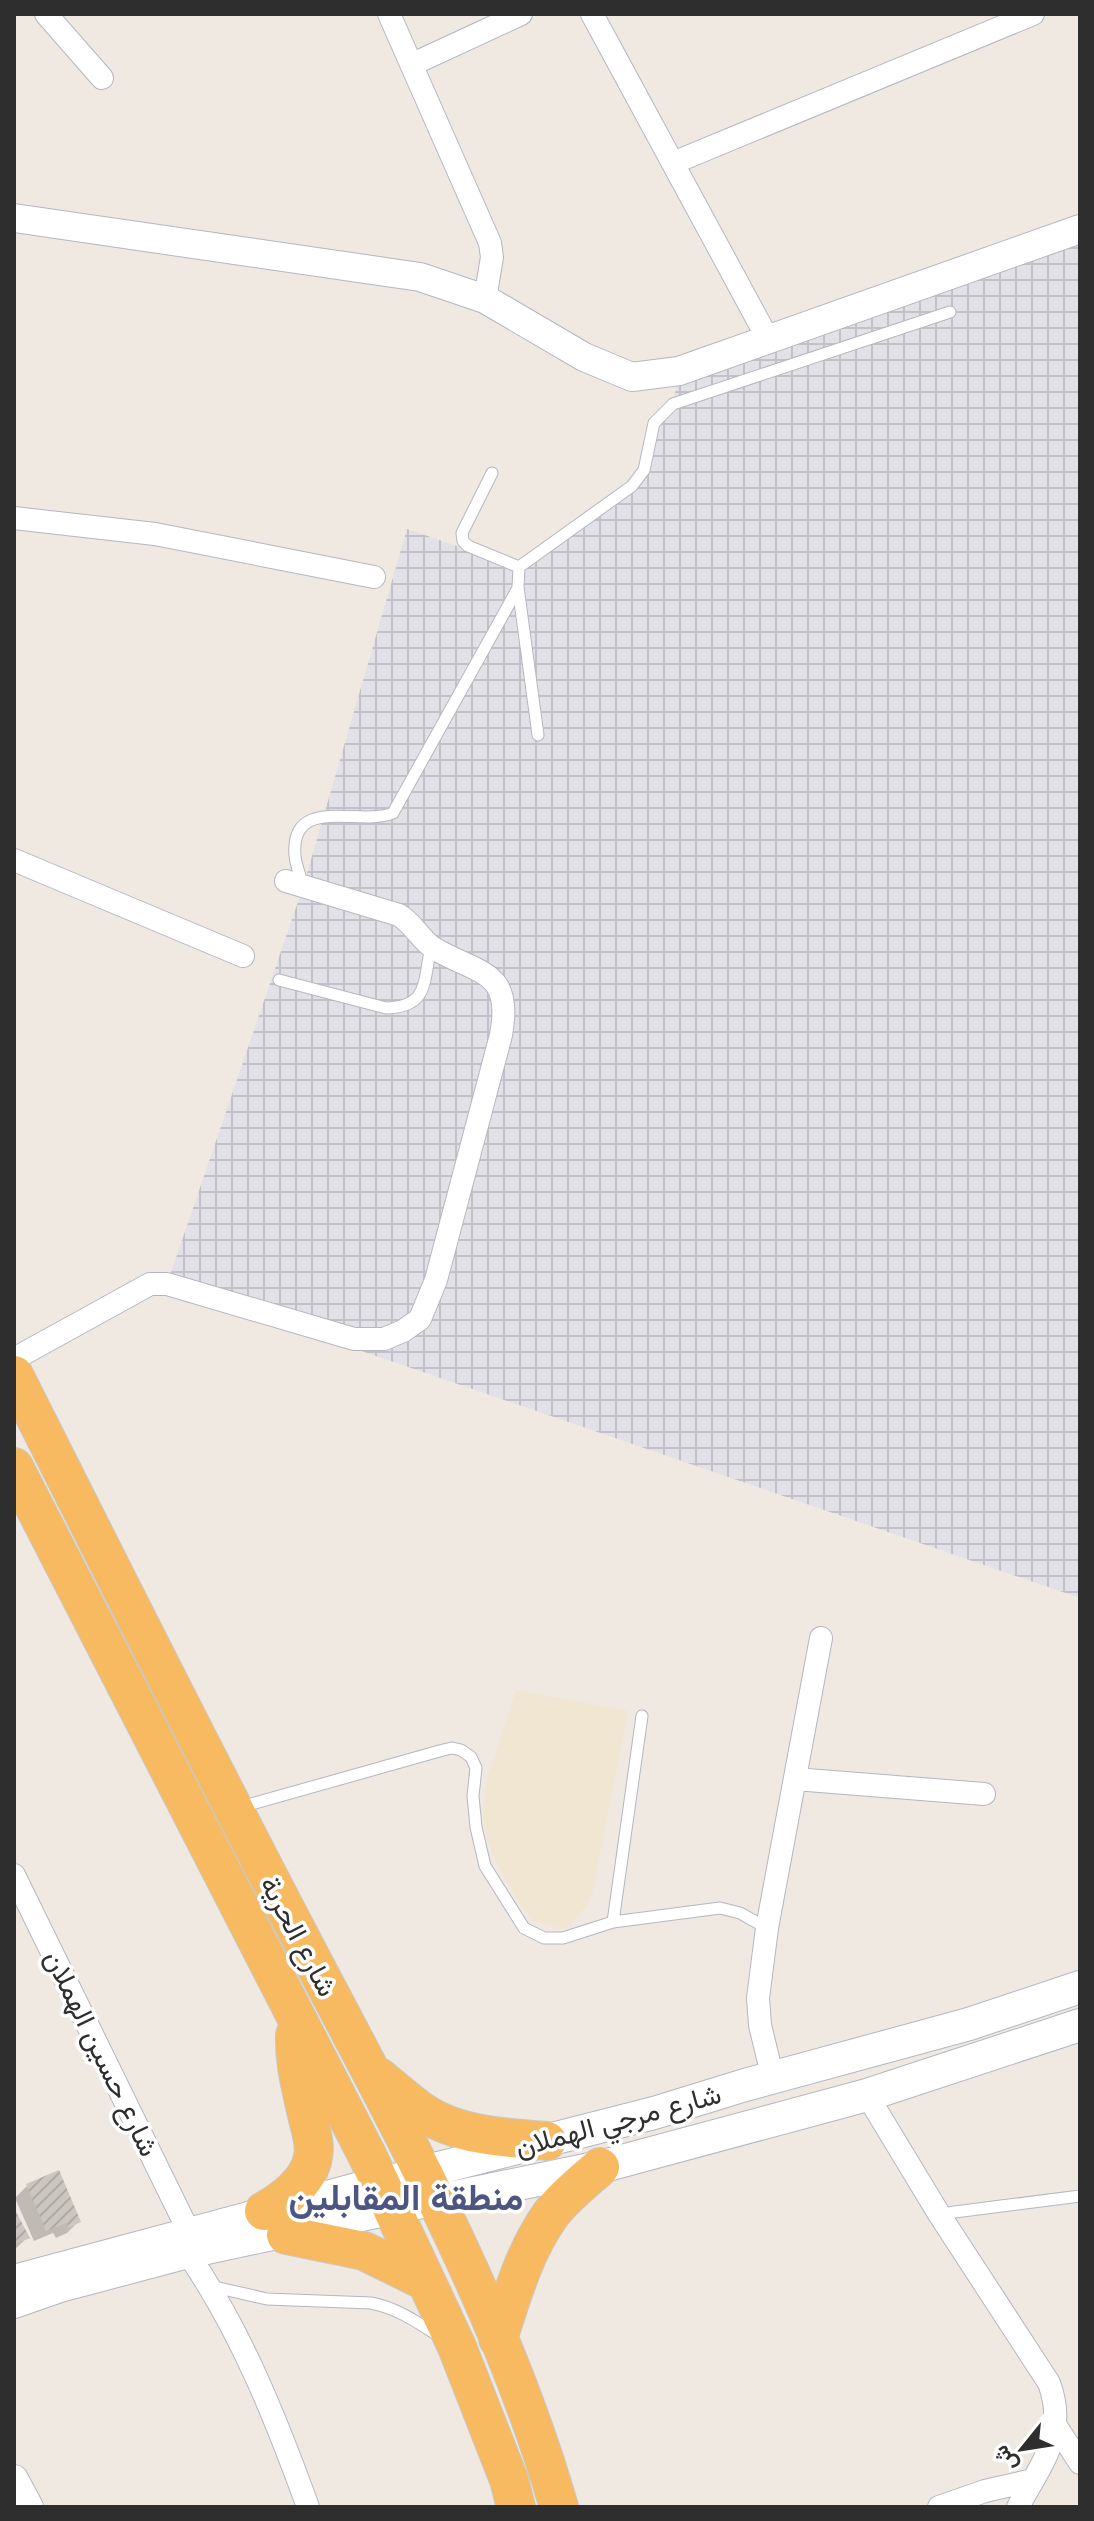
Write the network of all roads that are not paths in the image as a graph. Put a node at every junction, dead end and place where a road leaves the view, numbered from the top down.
1 (46, 14) edge
2 (389, 14) edge
3 (521, 14) edge
4 (592, 14) edge
5 (1033, 14) edge
6 (413, 64) junction
7 (102, 78) dead end
8 (673, 163) junction
9 (14, 218) edge
10 (1080, 229) edge
11 (485, 299) junction
12 (950, 312) dead end
13 (768, 339) junction
14 (492, 473) dead end
15 (14, 518) edge
16 (519, 567) junction
17 (374, 577) dead end
18 (518, 587) junction
19 (538, 735) dead end
20 (14, 860) edge
21 (295, 884) joint
22 (431, 947) junction
23 (243, 956) dead end
24 (279, 980) dead end
25 (14, 1359) edge
26 (14, 1375) edge
27 (14, 1467) edge
28 (821, 1638) dead end
29 (642, 1716) dead end
30 (795, 1779) junction
31 (984, 1794) dead end
32 (233, 1809) junction
33 (14, 1875) edge
34 (613, 1922) junction
35 (767, 1928) junction
36 (1080, 1987) edge
37 (296, 2016) junction
38 (1080, 2025) edge
39 (369, 2070) junction
40 (773, 2079) junction
41 (867, 2095) junction
42 (547, 2141) junction
43 (600, 2167) junction
44 (429, 2187) junction
45 (386, 2195) junction
46 (1080, 2196) edge
47 (939, 2214) junction
48 (275, 2223) junction
49 (188, 2243) junction
50 (14, 2279) edge
51 (425, 2281) junction
52 (210, 2286) junction
53 (14, 2304) edge
54 (498, 2339) junction
55 (457, 2347) junction
56 (1056, 2426) junction
57 (1080, 2463) edge
58 (14, 2479) edge
59 (1033, 2480) junction
60 (29, 2507) edge
61 (308, 2507) edge
62 (516, 2507) edge
63 (559, 2507) edge
64 (939, 2507) edge
65 (1018, 2507) edge

1 - 7 street
2 - 6 street
3 - 6 street
4 - 8 street
5 - 8 street
6 - 11 street
8 - 13 street
9 - 11 street
10 - 13 street
11 - 13 street
12 - 16 lane
14 - 16 lane
15 - 17 street
16 - 18 lane
18 - 19 lane
18 - 21 lane
20 - 23 street
21 - 22 street
22 - 24 lane
22 - 25 street
26 - 32 highway, شارع الحرية
27 - 37 highway, شارع الحرية
28 - 30 street
29 - 34 lane
30 - 31 street
30 - 35 street
32 - 34 lane
32 - 39 highway, شارع الحرية
33 - 49 street, شارع حسين الهملان
34 - 35 lane
35 - 40 street
36 - 40 main road, شارع مرجي الهملان
37 - 45 highway, شارع الحرية
37 - 48 highway
38 - 41 main road, شارع مرجي الهملان
39 - 42 highway
39 - 44 highway, شارع الحرية
40 - 42 main road, شارع مرجي الهملان
41 - 43 main road, شارع مرجي الهملان
41 - 47 street
42 - 44 main road, شارع مرجي الهملان
43 - 44 main road, شارع مرجي الهملان
43 - 54 highway
44 - 45 street, شارع مرجي الهملان
44 - 54 highway, شارع الحرية
45 - 48 street, شارع مرجي الهملان
45 - 51 highway, شارع الحرية
46 - 47 lane
47 - 56 street
48 - 49 street, شارع مرجي الهملان
48 - 51 highway
49 - 50 street, شارع مرجي الهملان
49 - 52 street, شارع حسين الهملان
49 - 53 street, شارع مرجي الهملان
51 - 55 highway, شارع الحرية
52 - 55 lane
52 - 61 street, شارع حسين الهملان
54 - 63 highway, شارع الحرية
55 - 62 highway, شارع الحرية
56 - 57 street
56 - 59 street
58 - 60 street
59 - 64 street
59 - 65 street

